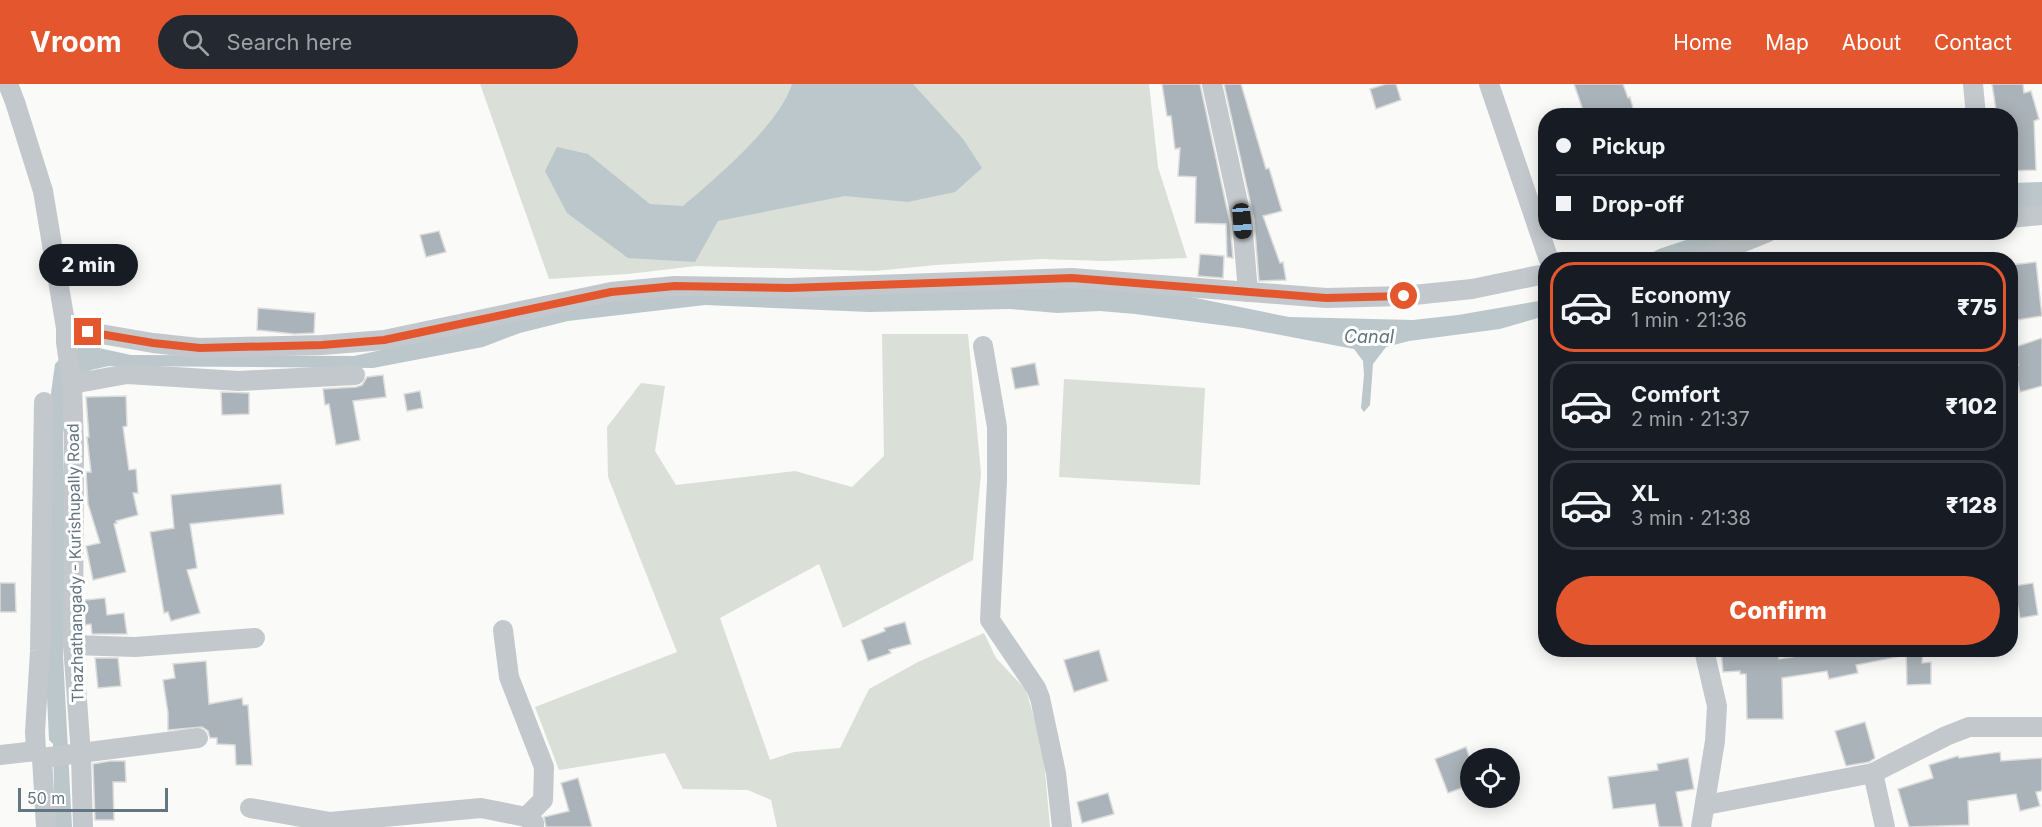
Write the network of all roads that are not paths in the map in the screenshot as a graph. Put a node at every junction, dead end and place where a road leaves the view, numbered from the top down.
1 (8, 84) edge
2 (1212, 84) edge
3 (1489, 84) edge
4 (1973, 84) edge
5 (1976, 108) edge
6 (2042, 215) edge
7 (2018, 217) edge
8 (1538, 228) edge
9 (1748, 240) edge
10 (1718, 252) edge
11 (1538, 275) edge
12 (1248, 292) junction
13 (66, 335) junction
14 (983, 346) dead end
15 (355, 375) dead end
16 (71, 378) junction
17 (44, 402) dead end
18 (502, 630) dead end
19 (255, 638) dead end
20 (73, 645) junction
21 (1706, 657) edge
22 (2042, 727) edge
23 (198, 738) dead end
24 (0, 755) edge
25 (43, 755) junction
26 (78, 755) junction
27 (1874, 772) junction
28 (1706, 805) junction
29 (250, 808) dead end
30 (530, 822) edge
31 (46, 827) edge
32 (83, 827) edge
33 (1062, 827) edge
34 (1701, 827) edge
35 (1885, 827) edge

1 - 13 street, Thazhathangady - Kurishupally Road
2 - 12 street
3 - 8 street
4 - 5 street
6 - 7 street
9 - 10 street
11 - 12 street
12 - 13 street
13 - 16 street, Thazhathangady - Kurishupally Road
14 - 33 street
15 - 16 street
16 - 20 street, Thazhathangady - Kurishupally Road
17 - 25 street
18 - 30 street
19 - 20 street
20 - 26 street, Thazhathangady - Kurishupally Road
21 - 28 street
22 - 27 street
23 - 26 street
24 - 25 street
25 - 26 street
25 - 31 street
26 - 32 street, Thazhathangady - Kurishupally Road
27 - 28 street
27 - 35 street
28 - 34 street
29 - 30 street

